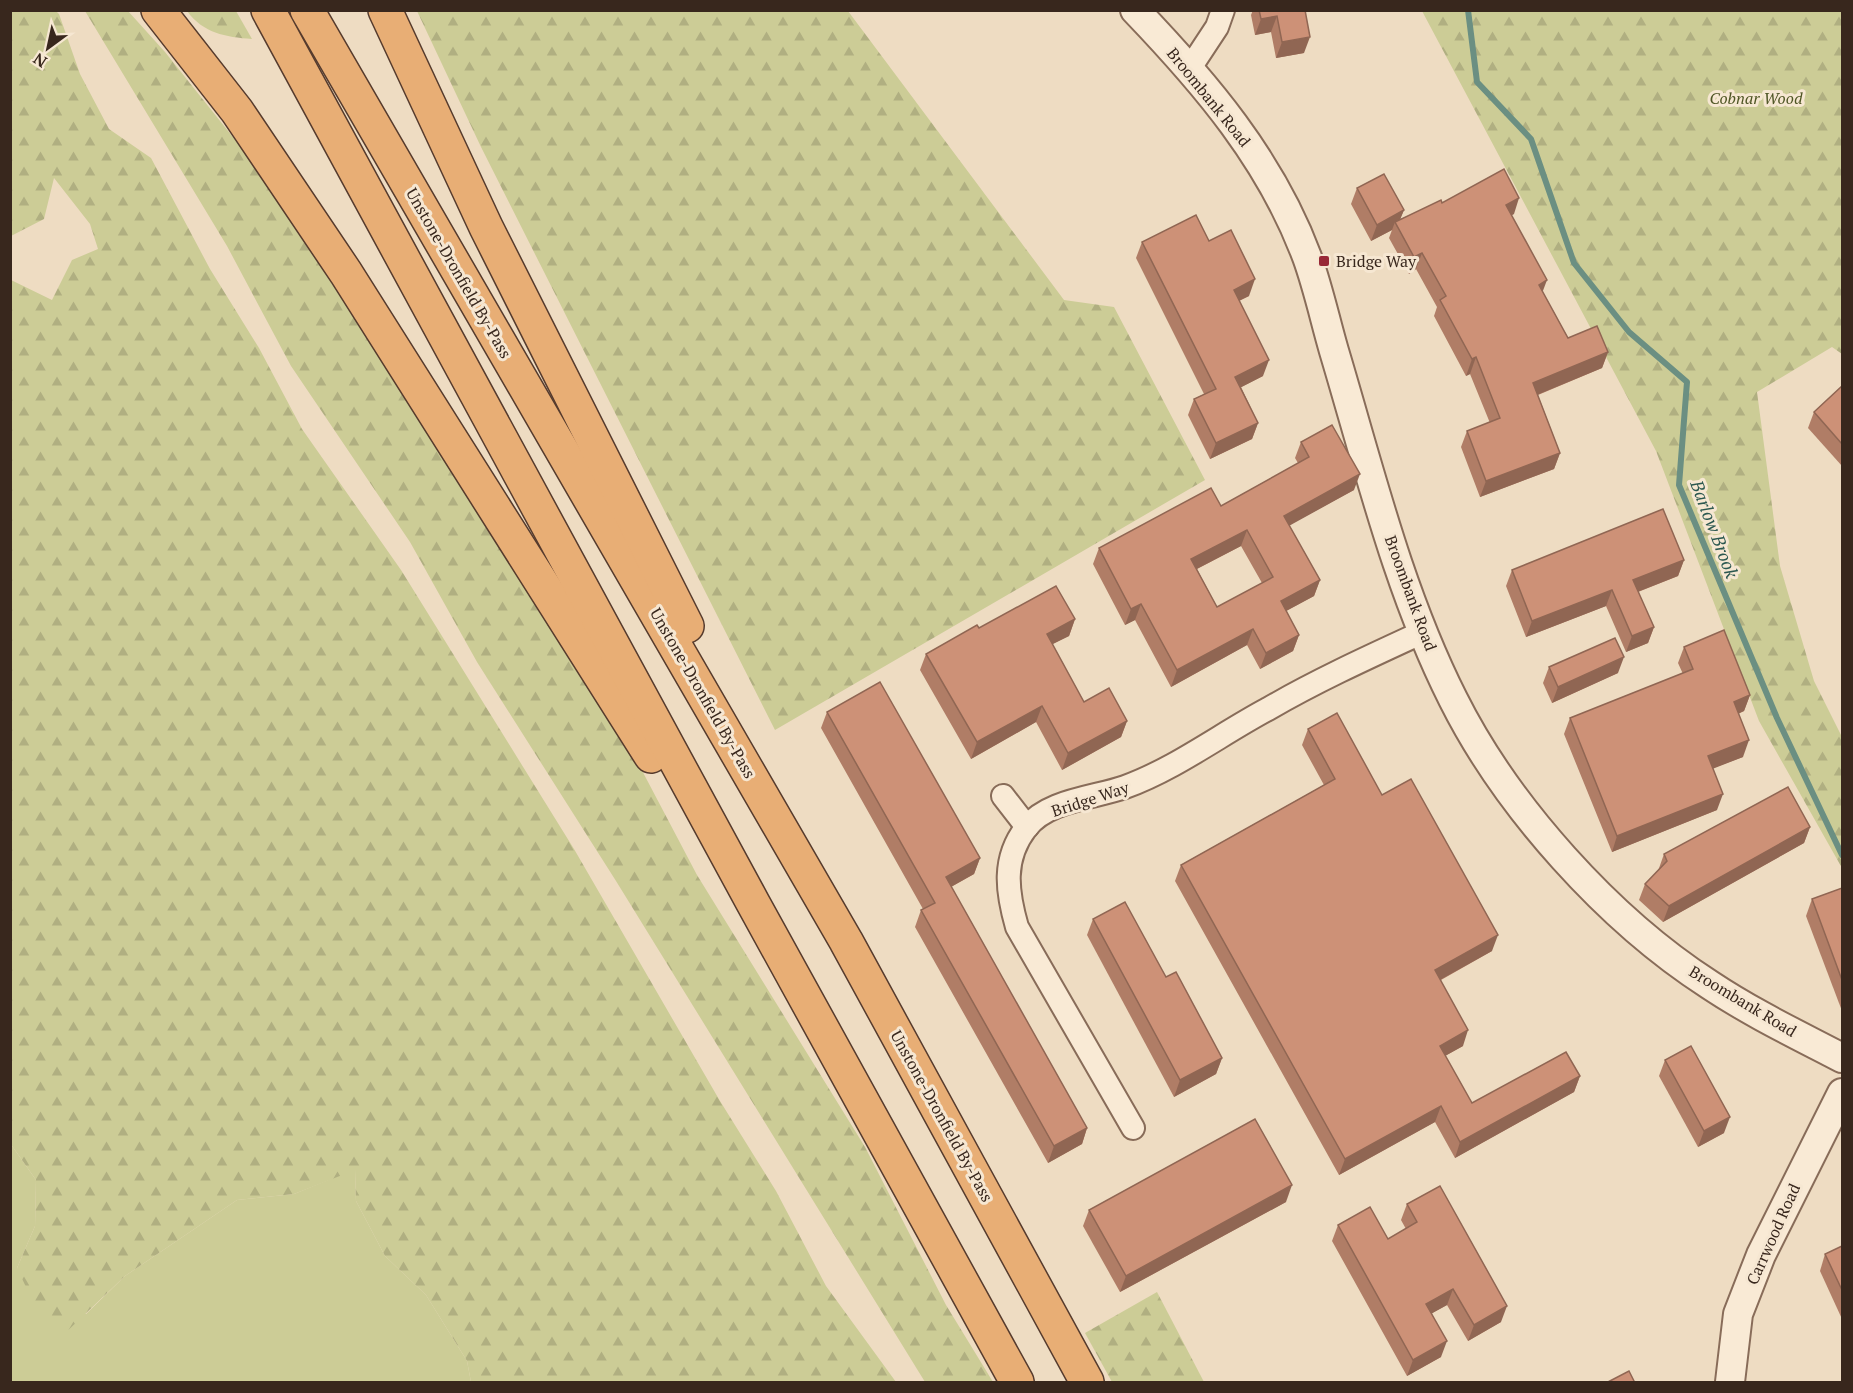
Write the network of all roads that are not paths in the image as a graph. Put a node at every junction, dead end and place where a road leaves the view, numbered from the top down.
1 (158, 10) edge
2 (268, 10) edge
3 (307, 10) edge
4 (385, 10) edge
5 (1135, 10) edge
6 (1224, 10) edge
7 (1190, 68) junction
8 (1423, 632) junction
9 (1003, 796) dead end
10 (1027, 827) junction
11 (753, 903) junction
12 (846, 941) junction
13 (1842, 1058) edge
14 (1842, 1093) edge
15 (1133, 1128) dead end
16 (1017, 1383) edge
17 (1087, 1383) edge
18 (1730, 1383) edge

1 - 11 highway
2 - 11 highway
3 - 12 highway, Unstone-Dronfield By-Pass
4 - 12 highway
5 - 7 street, Broombank Road
6 - 7 street
7 - 8 street, Broombank Road
8 - 10 street, Bridge Way
8 - 13 street, Broombank Road
9 - 10 street
10 - 15 street, Bridge Way
11 - 16 highway
12 - 17 highway, Unstone-Dronfield By-Pass
14 - 18 street, Carrwood Road

